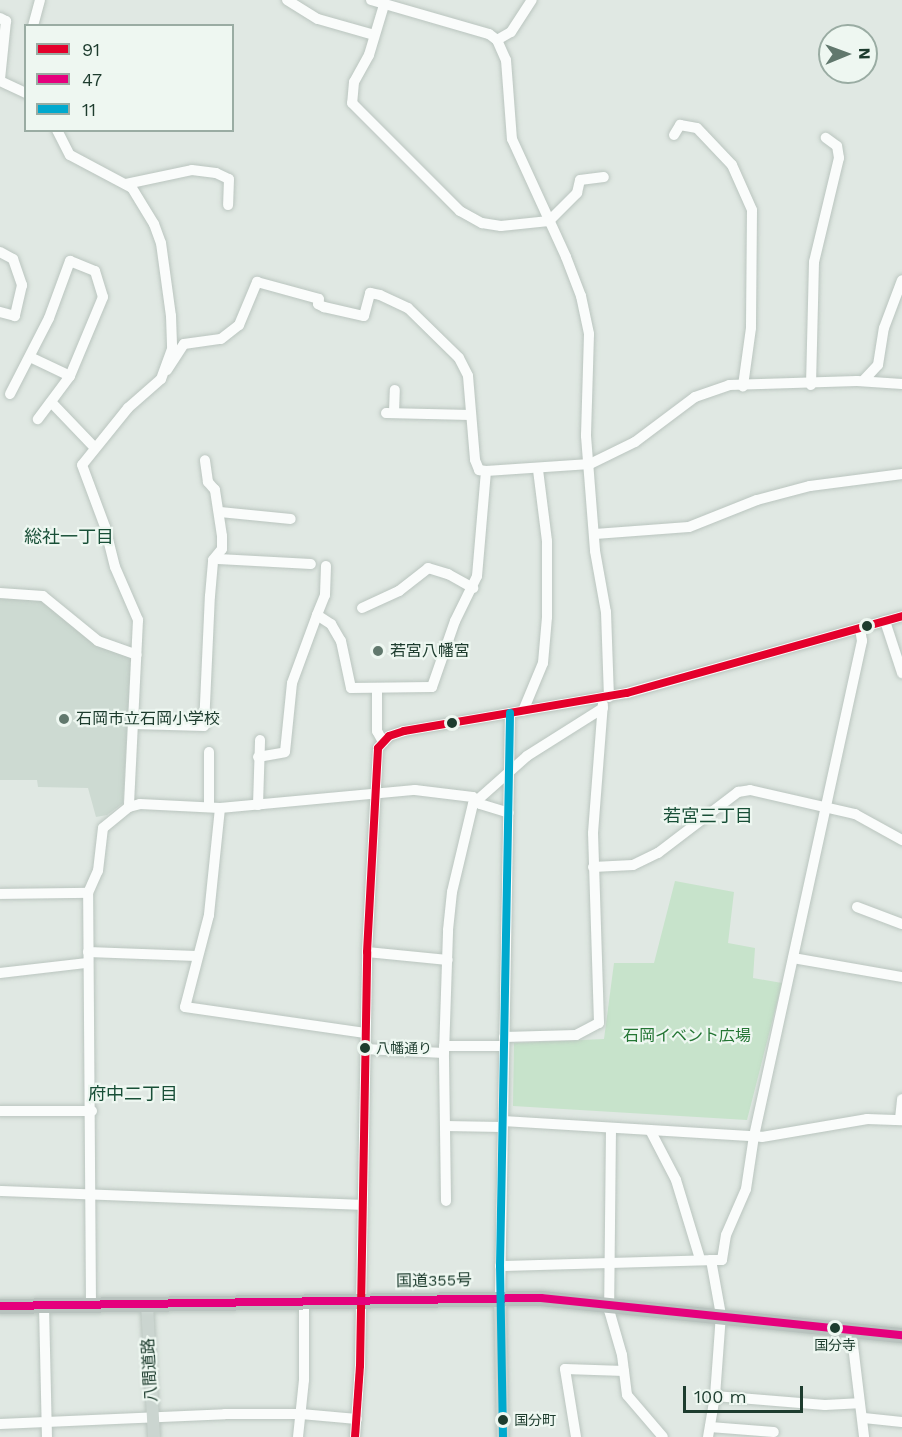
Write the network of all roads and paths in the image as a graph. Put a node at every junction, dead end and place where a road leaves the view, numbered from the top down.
1 (40, 0) edge
2 (286, 0) edge
3 (371, 0) edge
4 (532, 0) edge
5 (384, 5) junction
6 (0, 18) edge
7 (34, 24) edge
8 (374, 35) junction
9 (497, 40) junction
10 (0, 80) edge
11 (24, 92) edge
12 (58, 132) edge
13 (674, 135) dead end
14 (826, 138) dead end
15 (604, 177) dead end
16 (126, 184) junction
17 (228, 205) dead end
18 (549, 221) junction
19 (0, 252) edge
20 (902, 280) edge
21 (0, 312) edge
22 (30, 357) junction
23 (167, 370) junction
24 (70, 376) junction
25 (863, 381) junction
26 (902, 384) edge
27 (811, 385) junction
28 (743, 386) junction
29 (395, 390) dead end
30 (9, 394) dead end
31 (51, 402) junction
32 (470, 415) junction
33 (38, 419) dead end
34 (94, 447) junction
35 (205, 460) dead end
36 (590, 464) junction
37 (538, 470) junction
38 (486, 471) junction
39 (902, 474) edge
40 (220, 512) junction
41 (291, 519) dead end
42 (595, 534) junction
43 (218, 559) junction
44 (311, 564) dead end
45 (326, 566) dead end
46 (473, 588) junction
47 (0, 593) edge
48 (362, 608) dead end
49 (317, 615) junction
50 (902, 616) edge
51 (885, 621) junction
52 (860, 628) junction
53 (137, 655) junction
54 (902, 672) edge
55 (377, 689) junction
56 (605, 701) junction
57 (523, 711) junction
58 (510, 713) junction
59 (134, 724) junction
60 (260, 740) dead end
61 (383, 742) junction
62 (209, 752) dead end
63 (258, 757) junction
64 (510, 771) junction
65 (373, 796) junction
66 (477, 800) junction
67 (258, 805) junction
68 (129, 807) junction
69 (214, 808) junction
70 (825, 809) junction
71 (509, 813) junction
72 (902, 840) edge
73 (593, 867) junction
74 (88, 893) junction
75 (0, 894) edge
76 (857, 907) dead end
77 (902, 924) edge
78 (367, 952) junction
79 (196, 956) junction
80 (88, 958) junction
81 (793, 958) junction
82 (448, 960) junction
83 (0, 973) edge
84 (902, 977) edge
85 (365, 1034) junction
86 (504, 1042) junction
87 (365, 1049) junction
88 (444, 1050) junction
89 (902, 1100) edge
90 (0, 1111) edge
91 (92, 1111) junction
92 (901, 1120) edge
93 (503, 1124) junction
94 (445, 1126) junction
95 (612, 1128) junction
96 (650, 1130) junction
97 (754, 1136) junction
98 (0, 1191) edge
99 (91, 1194) junction
100 (446, 1201) dead end
101 (360, 1204) junction
102 (705, 1260) junction
103 (610, 1263) junction
104 (500, 1266) junction
105 (500, 1298) junction
106 (359, 1300) junction
107 (304, 1301) junction
108 (609, 1303) junction
109 (147, 1304) junction
110 (92, 1305) junction
111 (0, 1306) edge
112 (44, 1306) junction
113 (721, 1315) junction
114 (851, 1329) junction
115 (902, 1335) edge
116 (624, 1371) junction
117 (715, 1396) junction
118 (858, 1403) junction
119 (301, 1414) junction
120 (153, 1417) junction
121 (864, 1418) junction
122 (357, 1419) junction
123 (902, 1422) edge
124 (0, 1424) edge
125 (47, 1424) junction
126 (709, 1432) edge
127 (774, 1432) dead end
128 (744, 1434) edge
129 (47, 1437) edge
130 (154, 1437) edge
131 (298, 1437) edge
132 (355, 1437) edge
133 (503, 1437) edge
134 (576, 1437) edge
135 (663, 1437) edge
136 (864, 1437) edge

1 - 7 street
2 - 8 street
3 - 5 street
4 - 9 street
5 - 8 street
5 - 9 street
6 - 10 street
8 - 18 street
9 - 18 street
10 - 11 street
12 - 16 street
13 - 28 street
14 - 27 street
15 - 18 street
16 - 17 street
16 - 23 street
18 - 36 street
19 - 21 street
20 - 25 street
22 - 24 street
22 - 24 street
22 - 30 street
23 - 32 street
23 - 34 street
24 - 31 street
25 - 26 street
25 - 27 street
27 - 28 street
28 - 36 street
29 - 32 street
31 - 33 street
31 - 34 street
32 - 38 street
34 - 53 street
35 - 40 street
36 - 37 street
36 - 42 street
37 - 38 street
37 - 57 street
38 - 46 street
39 - 42 street
40 - 41 street
40 - 43 street
42 - 56 street
43 - 44 street
43 - 59 street
45 - 49 street
46 - 48 street
46 - 55 street
47 - 53 street
49 - 55 street
49 - 63 street
50 - 51 street
51 - 52 street
51 - 54 street
52 - 56 street
52 - 70 street
53 - 59 street
55 - 61 street
56 - 57 street
56 - 64 street
56 - 73 street
57 - 58 street
58 - 61 street
58 - 64 street
59 - 68 street
60 - 63 street
61 - 65 street
62 - 69 street
63 - 67 street
64 - 66 street
64 - 71 street
65 - 66 street
65 - 67 street
65 - 78 street
66 - 71 street
66 - 82 street
67 - 69 street
68 - 69 street
68 - 74 street
69 - 79 street
70 - 72 street
70 - 73 street
70 - 81 street
71 - 86 street
73 - 86 street
74 - 75 street
74 - 80 street
76 - 77 street
78 - 82 street
78 - 85 street
79 - 80 street
79 - 85 street
80 - 83 street
80 - 91 street
81 - 84 street
81 - 97 street
82 - 88 street
85 - 87 street
86 - 88 street
86 - 93 street
87 - 88 street
87 - 101 street
88 - 94 street
89 - 92 street
90 - 91 street
91 - 99 street
92 - 97 street
93 - 94 street
93 - 95 street
93 - 104 street
94 - 100 street
95 - 96 street
95 - 103 street
96 - 97 street
96 - 102 street
97 - 102 street
98 - 99 street
99 - 101 street
99 - 110 street
101 - 106 street
102 - 103 street
102 - 113 street
103 - 104 street
103 - 108 street
104 - 105 street
105 - 106 highway, 国道355号
105 - 108 highway, 国道355号
105 - 133 main road
106 - 107 highway, 国道355号
106 - 122 street
107 - 109 highway, 国道355号
107 - 119 street
108 - 113 highway, 国道355号
108 - 116 street
109 - 110 highway, 国道355号
109 - 120 main road, 八間道路
110 - 112 highway, 国道355号
111 - 112 highway, 国道355号
112 - 125 street
113 - 114 highway, 国道355号
113 - 117 street
114 - 115 highway, 国道355号
114 - 118 street
116 - 134 street
116 - 135 street
117 - 118 street
117 - 126 street
118 - 121 street
119 - 120 street
119 - 122 street
119 - 131 street
120 - 125 street
120 - 130 main road, 八間道路
121 - 123 street
121 - 136 street
122 - 132 street
124 - 125 street
125 - 129 street
126 - 128 street
127 - 128 street

